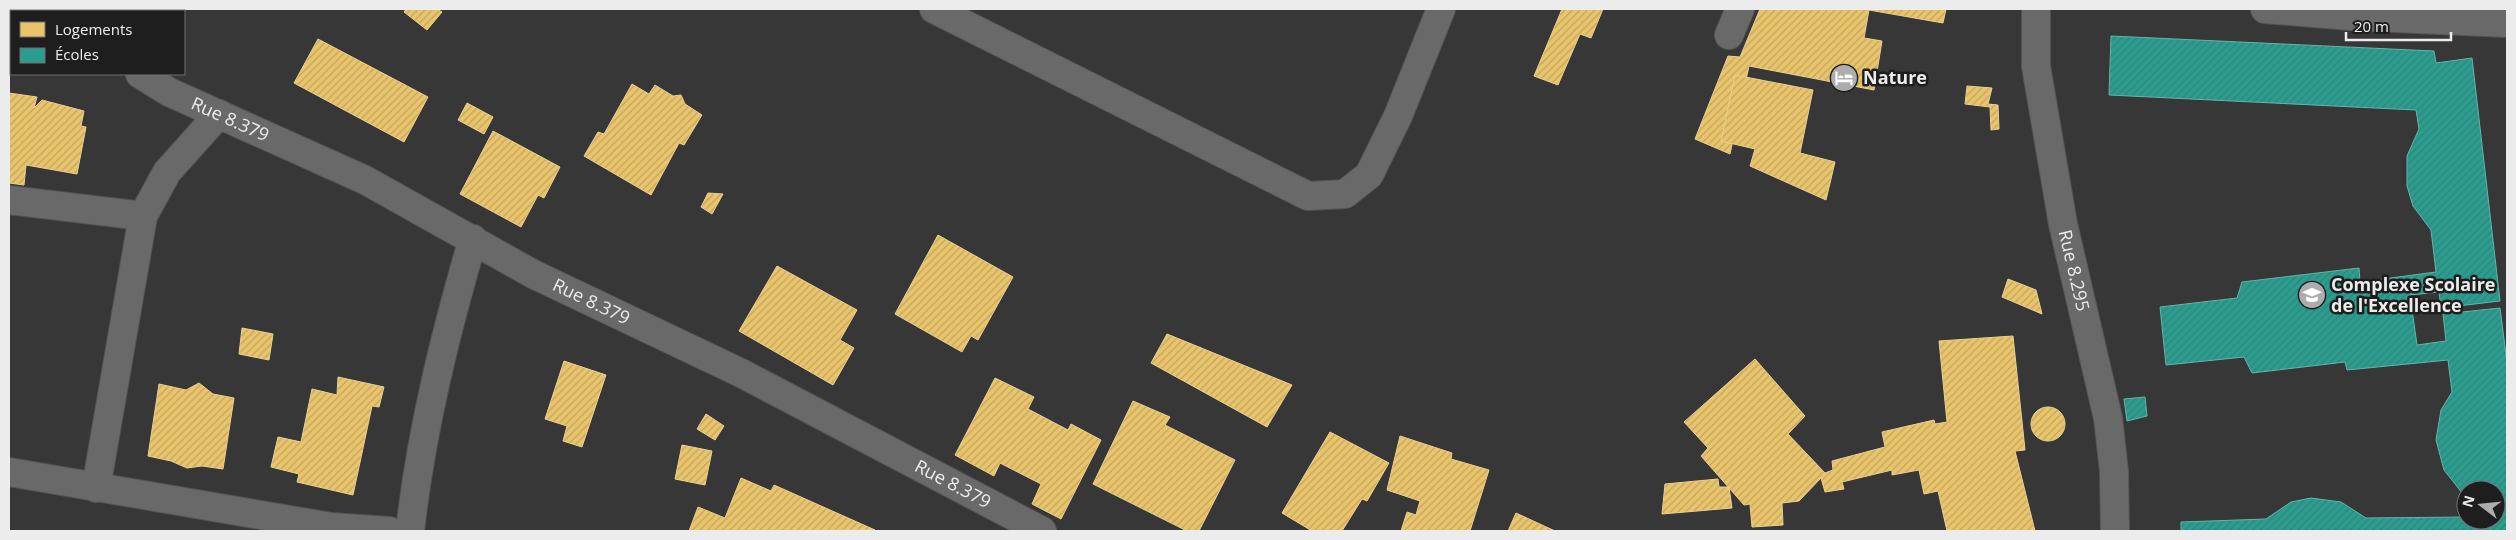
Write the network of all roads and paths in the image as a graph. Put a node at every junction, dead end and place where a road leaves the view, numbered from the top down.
1 (934, 9) edge
2 (1440, 9) edge
3 (1740, 9) edge
4 (2036, 9) edge
5 (2265, 9) edge
6 (2507, 23) edge
7 (1729, 35) dead end
8 (142, 75) edge
9 (218, 114) junction
10 (9, 200) edge
11 (143, 216) junction
12 (473, 239) junction
13 (9, 472) edge
14 (96, 488) junction
15 (389, 531) edge
16 (410, 531) edge
17 (1042, 531) edge
18 (2116, 531) edge

1 - 2 street
3 - 7 street
4 - 18 street, Rue 8.295
5 - 6 street
8 - 9 street, Rue 8.379
9 - 11 street
9 - 12 street, Rue 8.379
10 - 11 street
11 - 14 street
12 - 16 street
12 - 17 street, Rue 8.379
13 - 14 street
14 - 15 street

